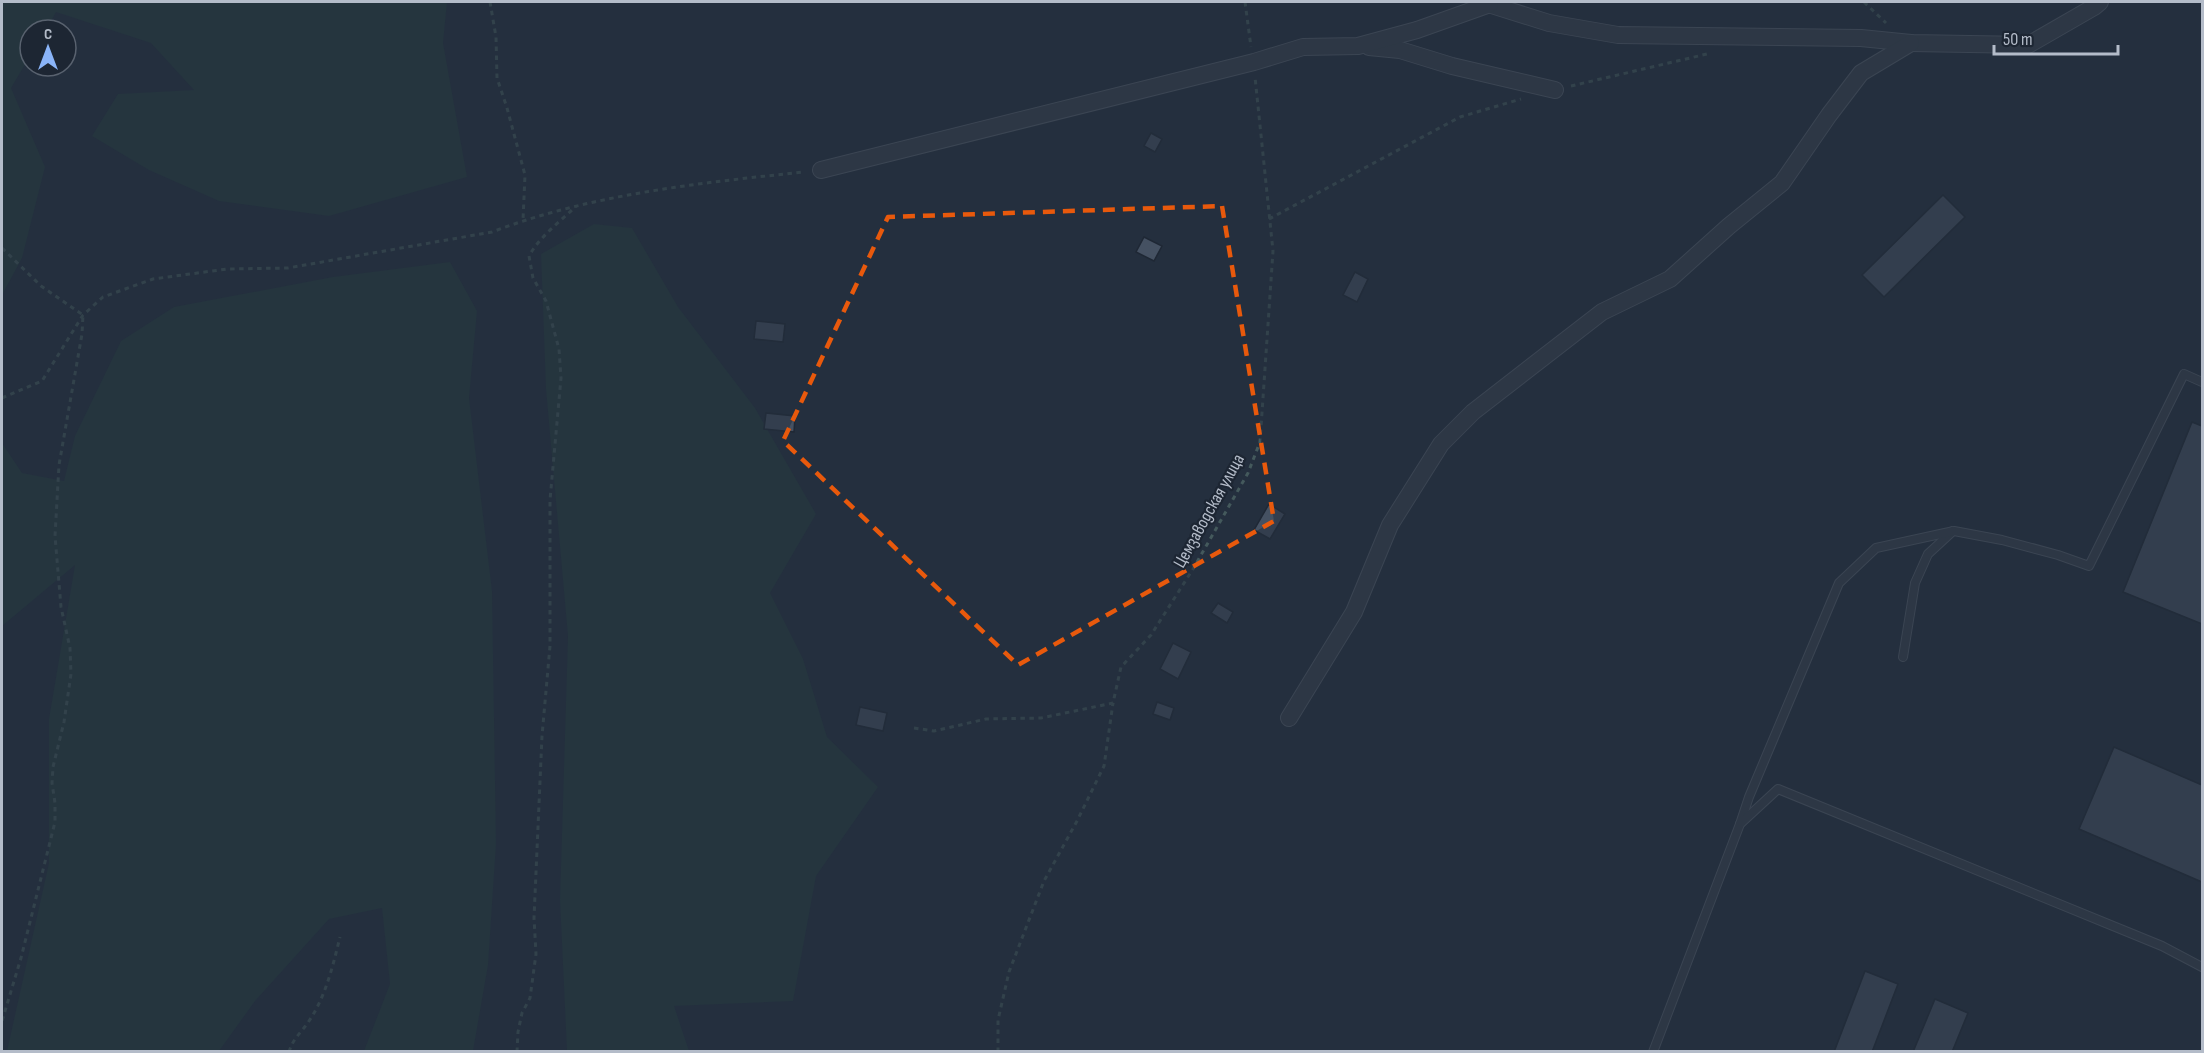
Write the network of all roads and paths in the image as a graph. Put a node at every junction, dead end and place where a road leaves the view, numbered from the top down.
1 (490, 2) edge
2 (1245, 2) edge
3 (2100, 2) edge
4 (1485, 3) edge
5 (1911, 43) junction
6 (1358, 46) junction
7 (1710, 53) dead end
8 (1254, 62) junction
9 (1555, 90) joint
10 (1523, 99) dead end
11 (821, 170) joint
12 (577, 204) junction
13 (1269, 219) junction
14 (523, 220) junction
15 (2, 248) edge
16 (83, 315) junction
17 (2202, 382) edge
18 (2, 399) edge
19 (1954, 531) junction
20 (1904, 657) dead end
21 (1113, 703) junction
22 (1289, 718) dead end
23 (914, 728) dead end
24 (1740, 824) junction
25 (340, 937) dead end
26 (2202, 966) edge
27 (2, 1022) edge
28 (289, 1052) edge
29 (517, 1052) edge
30 (998, 1052) edge
31 (1653, 1052) edge

1 - 14 path
2 - 8 path, Цемзаводская улица
3 - 5 street
4 - 5 street
4 - 6 street
5 - 22 street
6 - 8 street
6 - 9 street
7 - 9 path
8 - 11 street
8 - 13 path, Цемзаводская улица
10 - 13 path
11 - 12 path
12 - 14 path
12 - 29 path
13 - 21 path, Цемзаводская улица
14 - 16 path
15 - 16 path
16 - 18 path
16 - 27 path
17 - 19 lane
19 - 20 lane
19 - 24 lane
21 - 23 path
21 - 30 path, Цемзаводская улица
24 - 26 lane
24 - 31 lane
25 - 28 path

